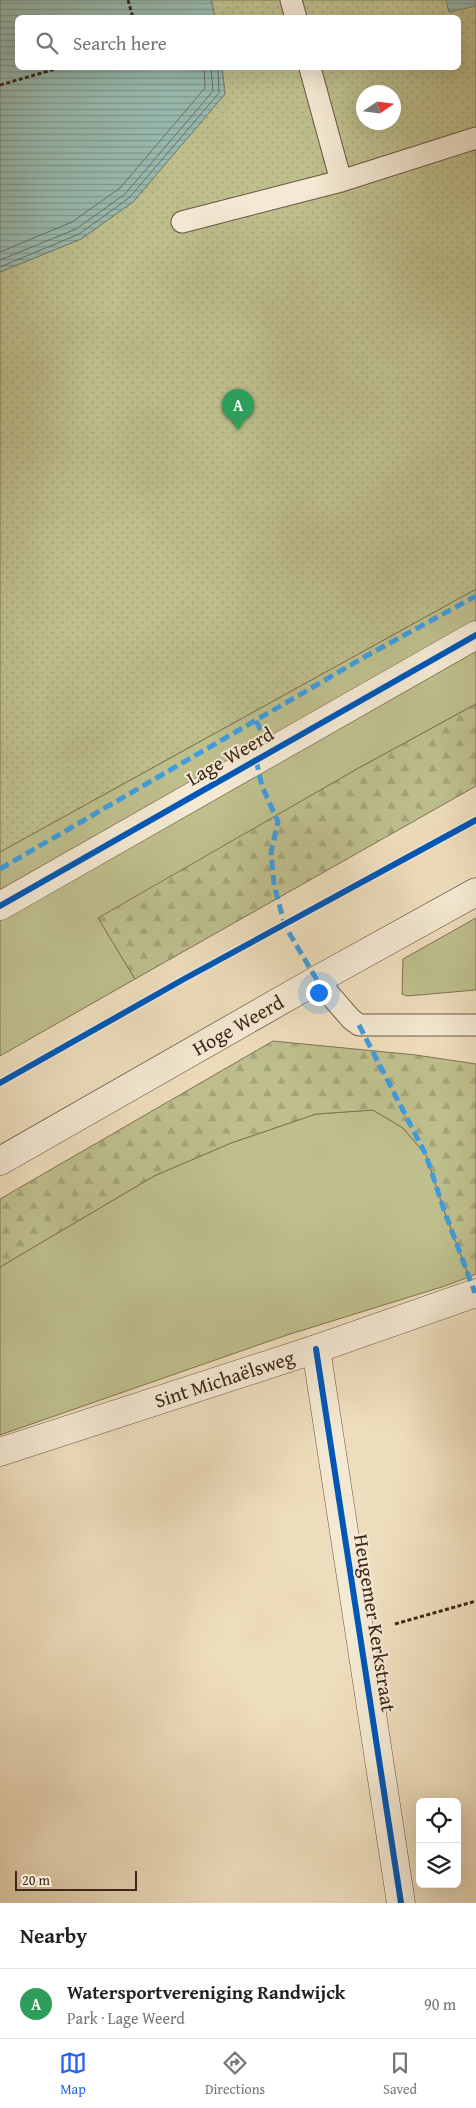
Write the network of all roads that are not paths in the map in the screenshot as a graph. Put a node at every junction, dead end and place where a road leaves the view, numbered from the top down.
1 (291, 0) edge
2 (295, 15) edge
3 (311, 70) edge
4 (476, 138) edge
5 (341, 181) junction
6 (182, 222) dead end
7 (476, 635) edge
8 (476, 892) edge
9 (0, 906) edge
10 (317, 980) junction
11 (476, 1026) edge
12 (0, 1161) edge
13 (476, 1292) edge
14 (316, 1348) junction
15 (0, 1452) edge
16 (401, 1903) edge

1 - 2 lane
3 - 5 lane
4 - 5 lane
5 - 6 lane
7 - 9 street, Lage Weerd
8 - 10 street, Hoge Weerd
10 - 11 lane
10 - 12 street, Hoge Weerd
13 - 14 street, Sint Michaëlsweg
14 - 15 street, Sint Michaëlsweg
14 - 16 street, Heugemer Kerkstraat

